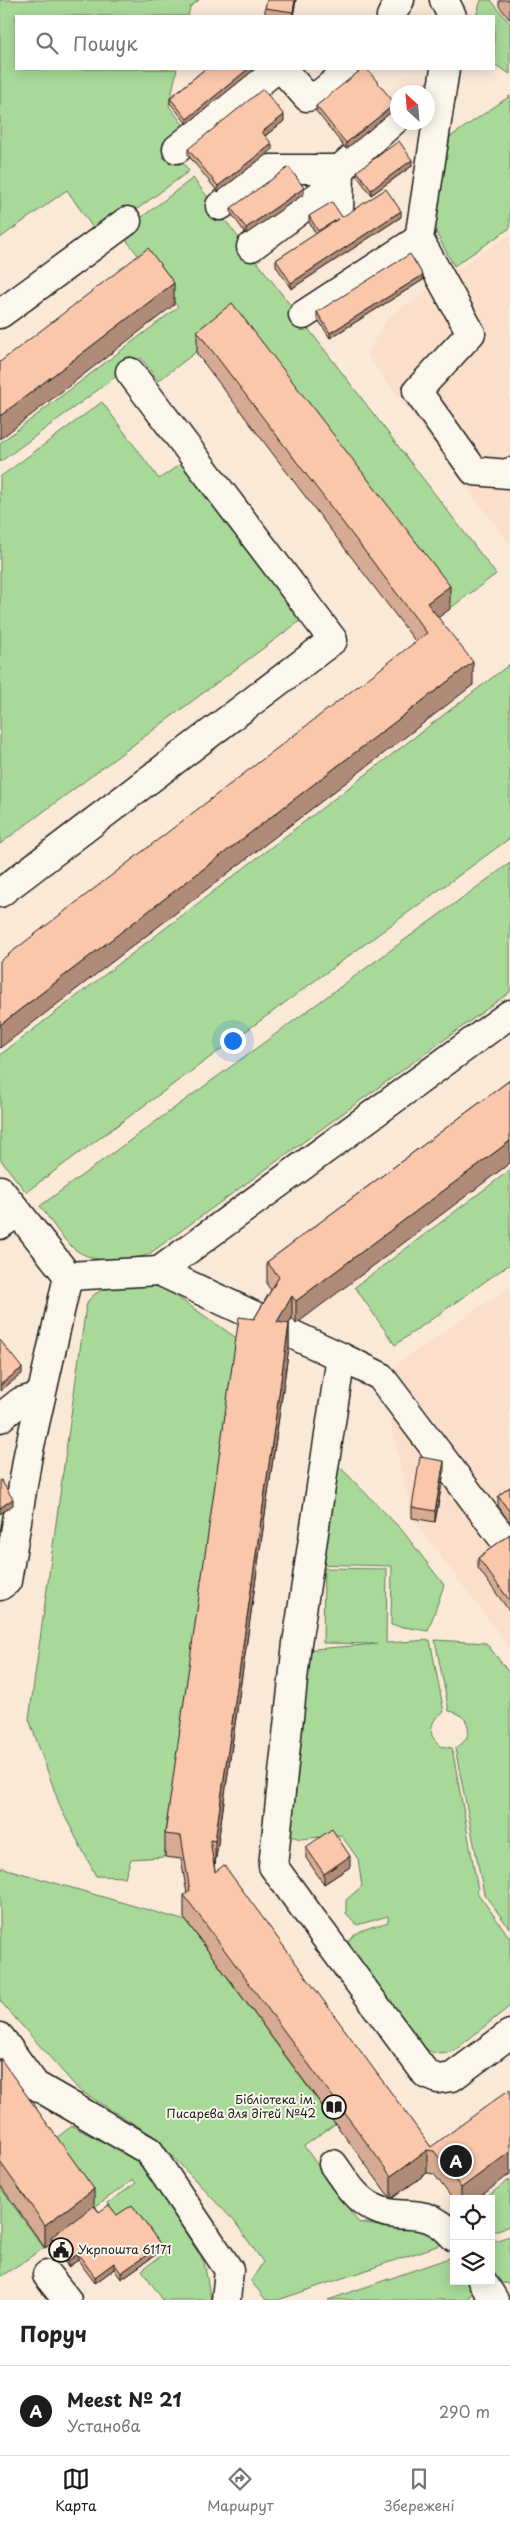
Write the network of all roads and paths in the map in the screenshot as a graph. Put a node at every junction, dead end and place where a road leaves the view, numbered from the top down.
1 (400, 0) edge
2 (444, 0) edge
3 (392, 15) edge
4 (452, 15) edge
5 (275, 70) edge
6 (283, 70) edge
7 (350, 70) edge
8 (438, 79) edge
9 (390, 124) edge
10 (177, 149) dead end
11 (340, 169) junction
12 (220, 206) dead end
13 (339, 212) edge
14 (127, 221) dead end
15 (419, 239) junction
16 (251, 246) dead end
17 (0, 314) edge
18 (303, 315) dead end
19 (130, 372) dead end
20 (510, 472) edge
21 (0, 893) edge
22 (510, 1014) edge
23 (0, 1190) edge
24 (9, 1218) edge
25 (158, 1271) junction
26 (68, 1276) junction
27 (341, 1357) junction
28 (41, 1396) junction
29 (0, 1418) edge
30 (502, 1537) edge
31 (0, 1586) edge
32 (510, 2034) edge
33 (0, 2037) edge
34 (333, 2164) dead end
35 (450, 2232) edge
36 (47, 2275) dead end
37 (485, 2285) edge
38 (67, 2300) edge
39 (226, 2300) edge
40 (494, 2300) edge

1 - 3 lane
2 - 4 lane
5 - 10 lane
6 - 7 lane
8 - 15 lane
9 - 11 lane
11 - 12 lane
11 - 13 lane
11 - 16 lane
14 - 17 lane
15 - 18 lane
15 - 20 lane
19 - 21 lane
22 - 25 lane
23 - 24 lane
24 - 26 lane
25 - 26 lane
25 - 27 lane
26 - 28 lane
27 - 30 lane
27 - 32 lane
28 - 29 lane
28 - 31 lane
33 - 39 lane
34 - 35 lane
36 - 38 lane
37 - 40 lane

